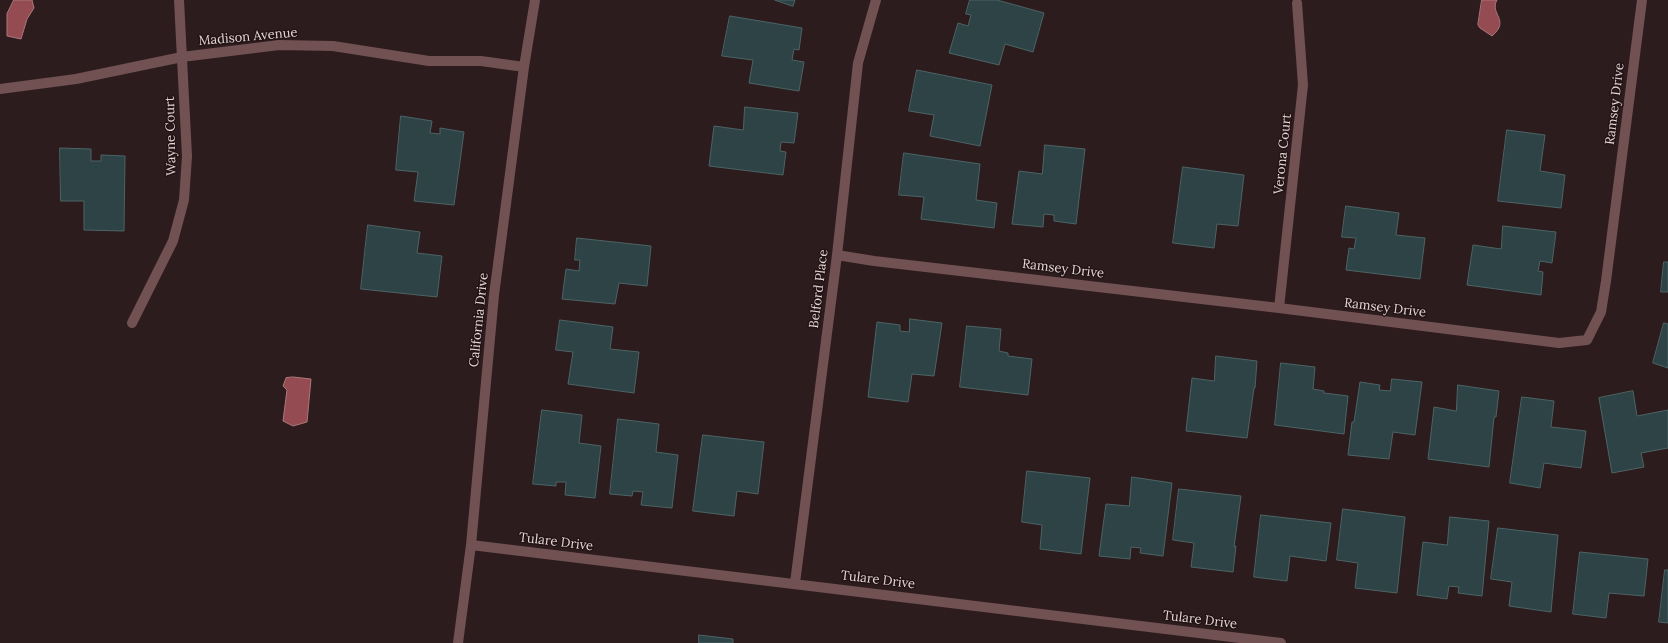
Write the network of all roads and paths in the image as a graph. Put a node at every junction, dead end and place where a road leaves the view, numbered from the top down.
1 (179, 0) edge
2 (535, 0) edge
3 (876, 0) edge
4 (1642, 0) edge
5 (1298, 4) dead end
6 (182, 57) junction
7 (524, 66) junction
8 (0, 89) edge
9 (837, 255) junction
10 (1280, 308) junction
11 (132, 323) dead end
12 (471, 545) junction
13 (795, 583) junction
14 (458, 643) edge
15 (1281, 643) edge

1 - 6 street, Wayne Court
2 - 7 street, California Drive
3 - 9 street, Belford Place
4 - 10 street, Ramsey Drive
5 - 10 street, Verona Court
6 - 7 street, Madison Avenue
6 - 8 street, Madison Avenue
6 - 11 street, Wayne Court
7 - 12 street, California Drive
9 - 10 street, Ramsey Drive
9 - 13 street, Belford Place
12 - 13 street, Tulare Drive
12 - 14 street, California Drive
13 - 15 street, Tulare Drive

